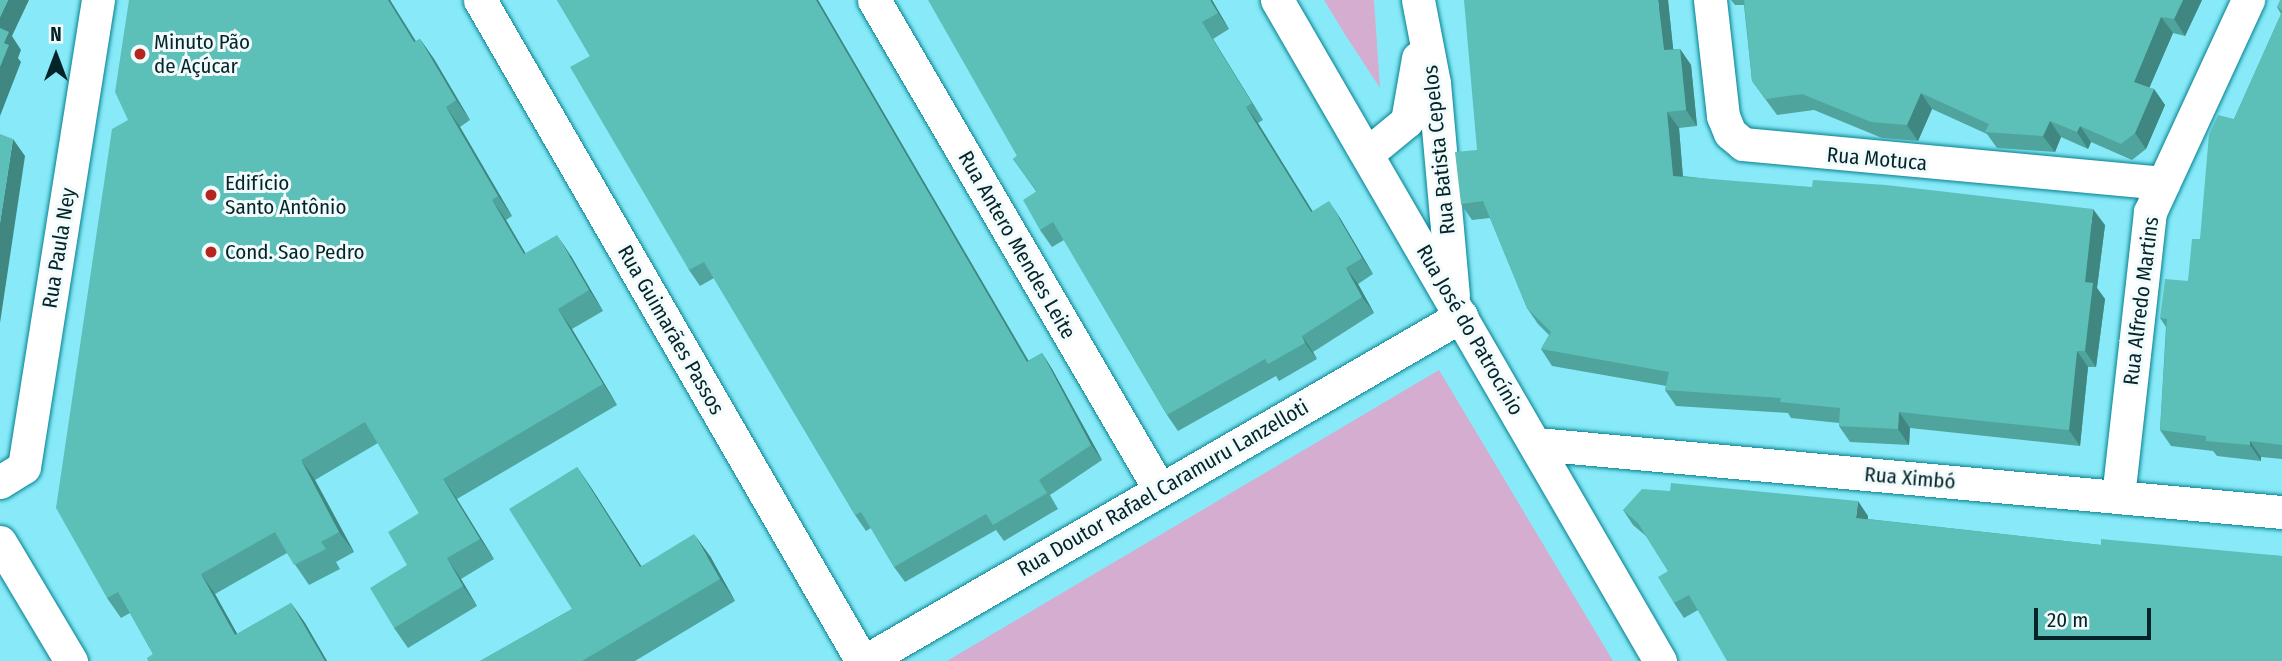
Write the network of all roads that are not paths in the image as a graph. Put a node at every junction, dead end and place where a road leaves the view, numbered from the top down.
1 (98, 0) edge
2 (480, 0) edge
3 (874, 0) edge
4 (1277, 0) edge
5 (1418, 0) edge
6 (1710, 0) edge
7 (2248, 0) edge
8 (1422, 39) junction
9 (1368, 153) junction
10 (2163, 183) junction
11 (1458, 311) junction
12 (1537, 444) junction
13 (0, 482) edge
14 (1160, 490) junction
15 (2118, 497) junction
16 (2282, 512) edge
17 (0, 542) edge
18 (71, 661) edge
19 (863, 661) edge
20 (1660, 661) edge

1 - 13 street, Rua Paula Ney
2 - 19 street, Rua Guimarães Passos
3 - 14 street, Rua Antero Mendes Leite
4 - 9 street, Rua José do Patrocínio
5 - 8 street, Rua Batista Cepelos
6 - 10 street, Rua Motuca
7 - 10 street, Rua Alfredo Martins
8 - 9 street, Rua Batista Cepelos
8 - 11 street, Rua Batista Cepelos
9 - 11 street, Rua José do Patrocínio
10 - 15 street, Rua Alfredo Martins
11 - 12 street, Rua José do Patrocínio
11 - 14 street, Rua Doutor Rafael Caramuru Lanzelloti
12 - 15 street, Rua Ximbó
12 - 20 street, Rua José do Patrocínio
14 - 19 street, Rua Doutor Rafael Caramuru Lanzelloti
15 - 16 street, Rua Ximbó
17 - 18 street

